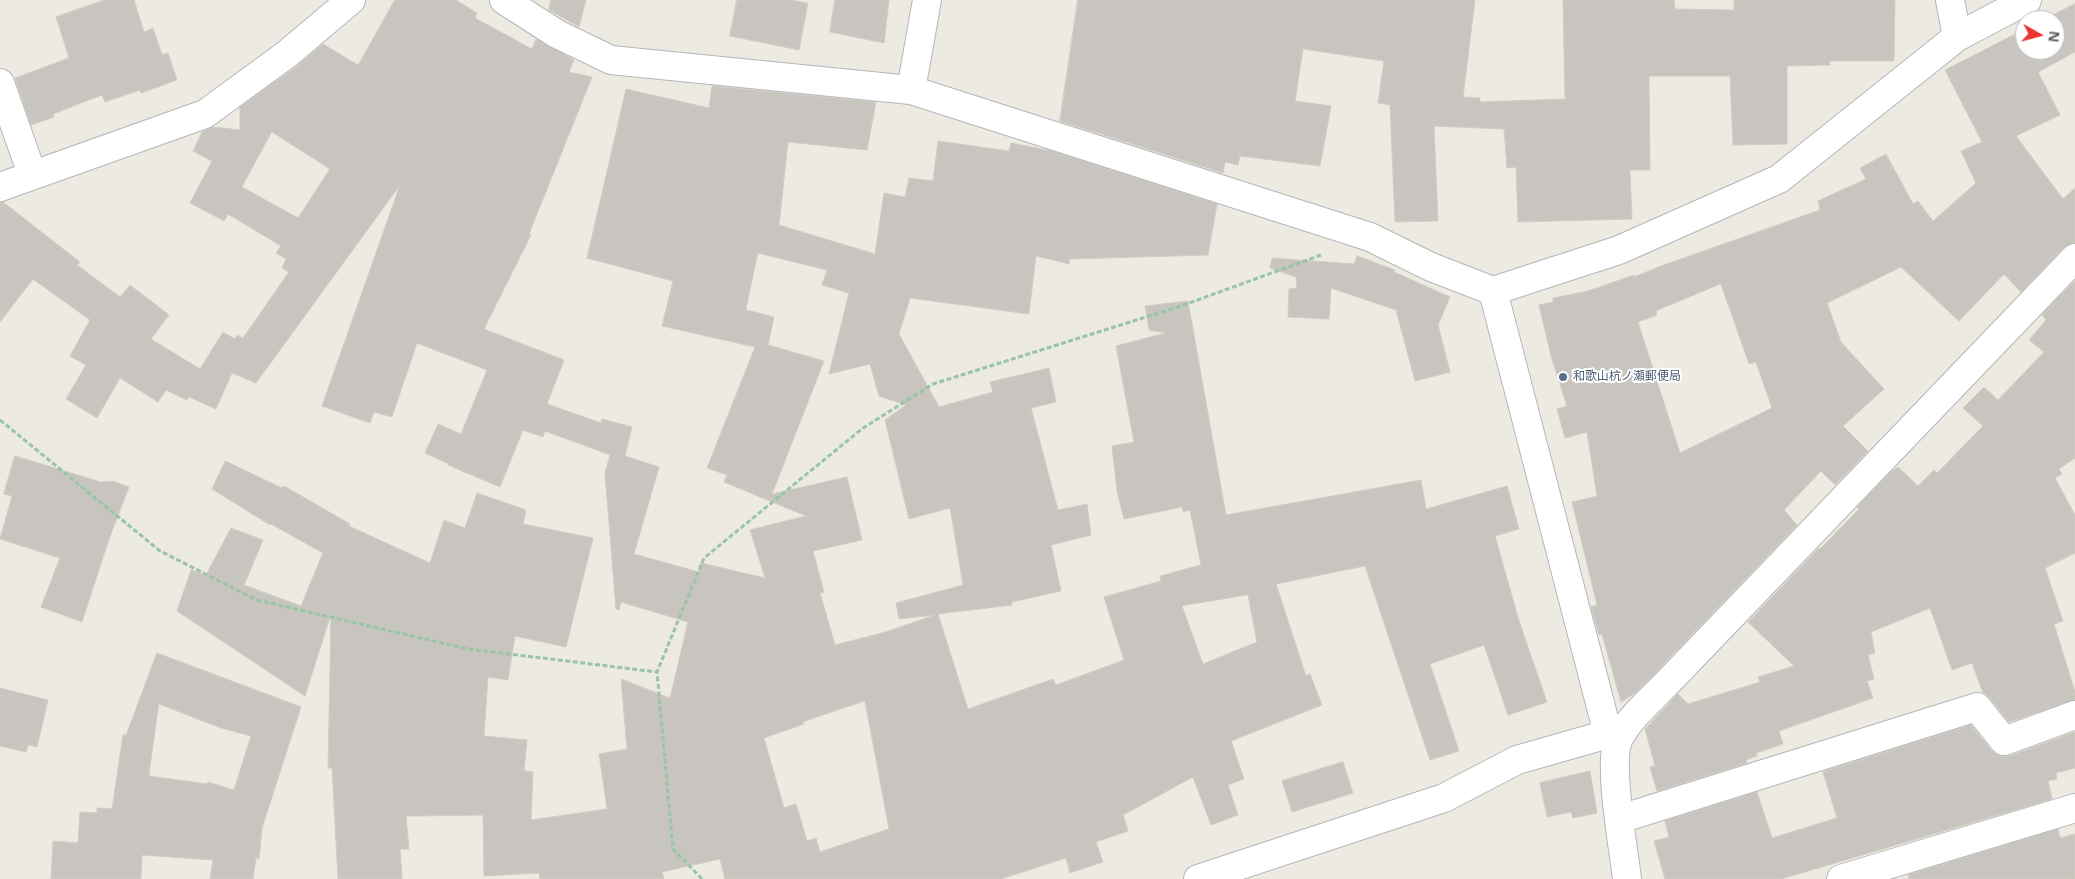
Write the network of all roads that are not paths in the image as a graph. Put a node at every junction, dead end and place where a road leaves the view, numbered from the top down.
1 (352, 0) edge
2 (504, 0) edge
3 (927, 0) edge
4 (1950, 0) edge
5 (2027, 0) edge
6 (1957, 37) junction
7 (0, 83) edge
8 (911, 90) junction
9 (32, 174) junction
10 (0, 187) edge
11 (2075, 258) edge
12 (1493, 291) junction
13 (2075, 715) edge
14 (1613, 737) junction
15 (2075, 808) edge
16 (1620, 819) junction
17 (1198, 879) edge
18 (1627, 879) edge
19 (1841, 879) edge

1 - 9 street
2 - 8 street
3 - 8 street
4 - 6 street
5 - 6 street
6 - 12 street
7 - 9 street
8 - 12 street
9 - 10 street
11 - 14 street
12 - 14 street
13 - 16 street
14 - 16 street
14 - 17 street
15 - 19 street
16 - 18 street

